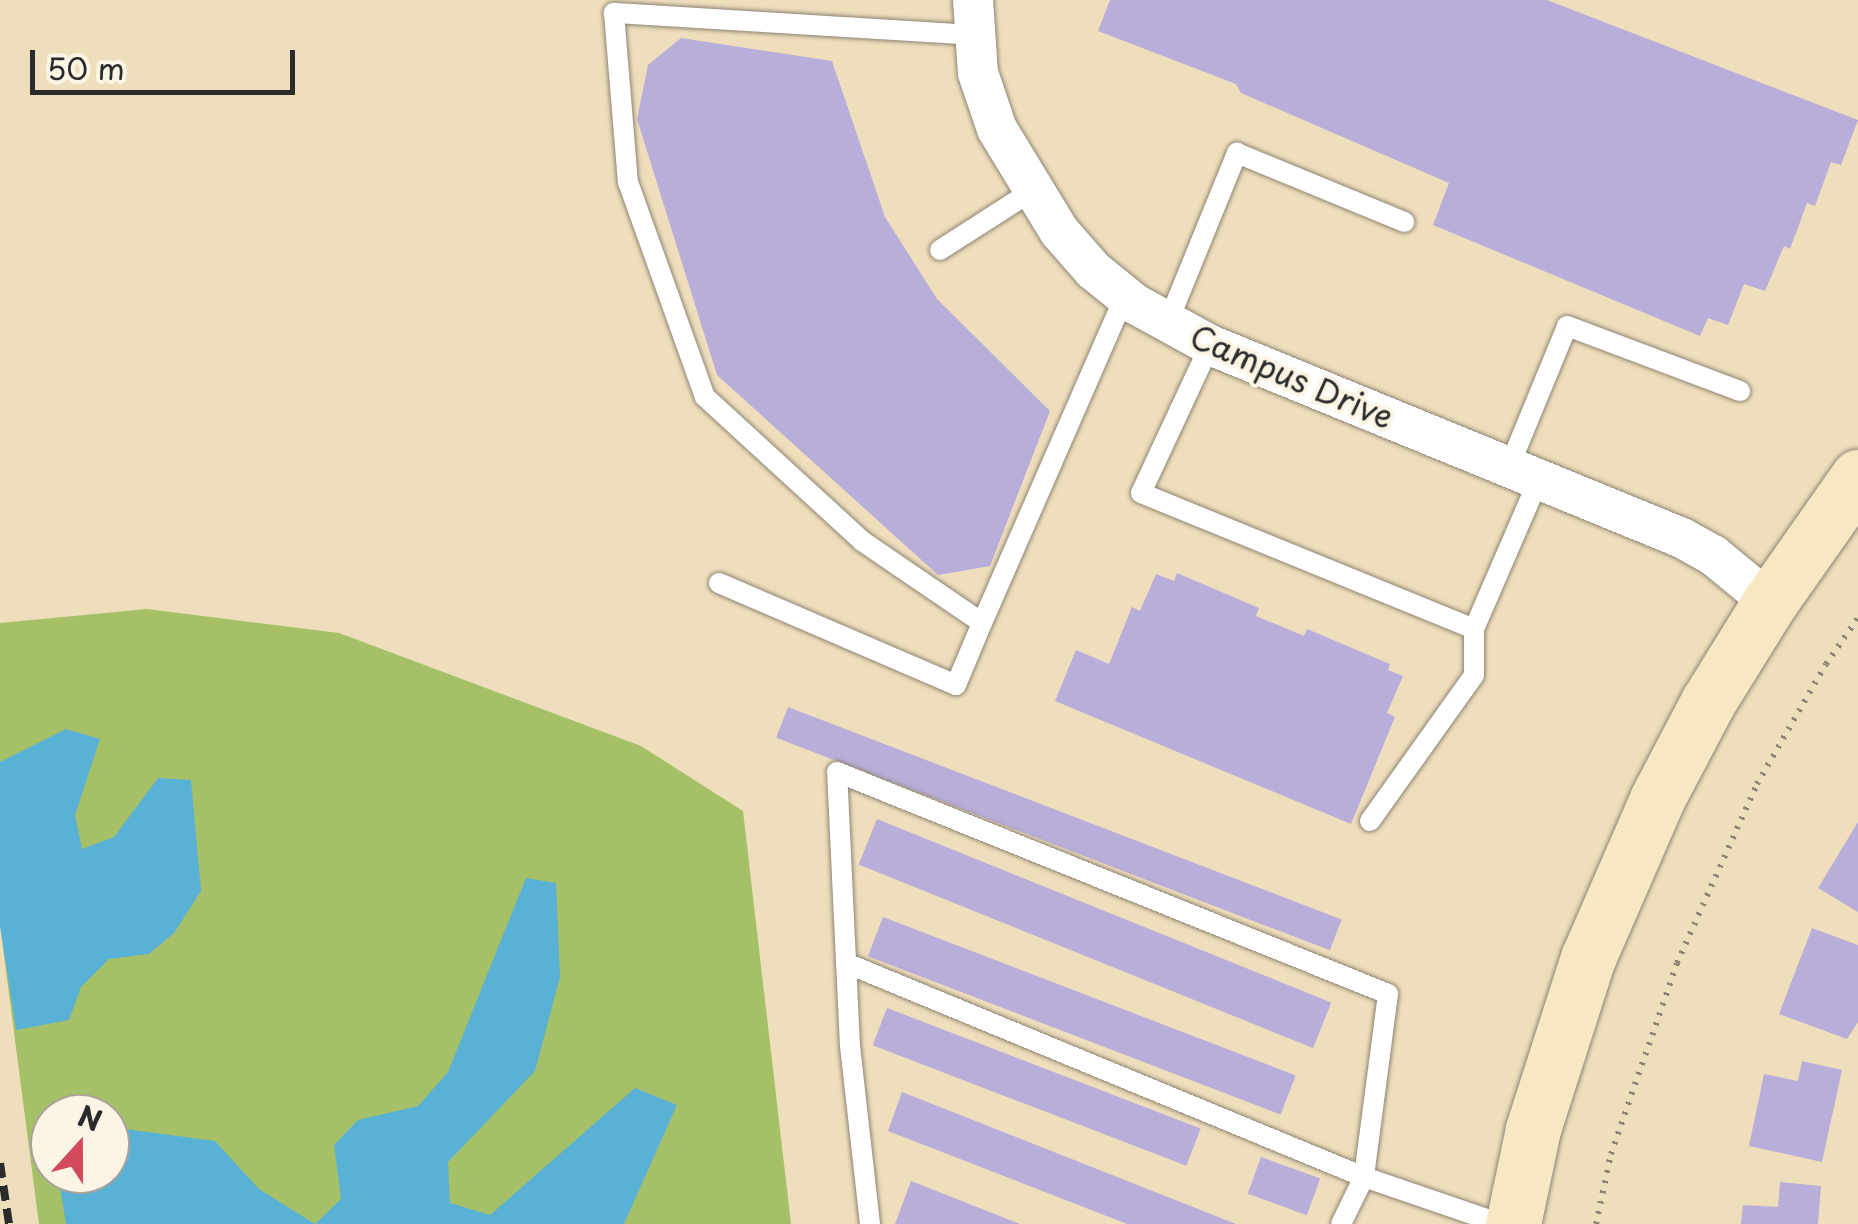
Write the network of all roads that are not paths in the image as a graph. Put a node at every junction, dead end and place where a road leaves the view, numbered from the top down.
1 (974, 18) edge
2 (1032, 191) junction
3 (1404, 222) dead end
4 (940, 250) dead end
5 (1125, 296) junction
6 (1168, 322) junction
7 (1210, 345) junction
8 (1740, 391) dead end
9 (1524, 473) junction
10 (1858, 476) edge
11 (719, 583) dead end
12 (1770, 602) junction
13 (982, 622) junction
14 (1474, 629) junction
15 (1370, 821) dead end
16 (846, 963) junction
17 (1364, 1178) junction
18 (870, 1224) edge
19 (1342, 1224) edge
20 (1501, 1224) edge
21 (1513, 1224) edge

1 - 2 street, Campus Drive
1 - 13 lane
2 - 4 lane
2 - 5 street, Campus Drive
3 - 6 lane
5 - 6 street, Campus Drive
5 - 13 lane
6 - 7 street, Campus Drive
7 - 9 street, Campus Drive
7 - 14 lane
8 - 9 lane
9 - 12 street, Campus Drive
9 - 14 lane
10 - 12 main road
11 - 13 lane
12 - 21 main road
14 - 15 lane
16 - 17 lane
16 - 17 lane
16 - 18 lane
17 - 19 lane
17 - 20 lane

